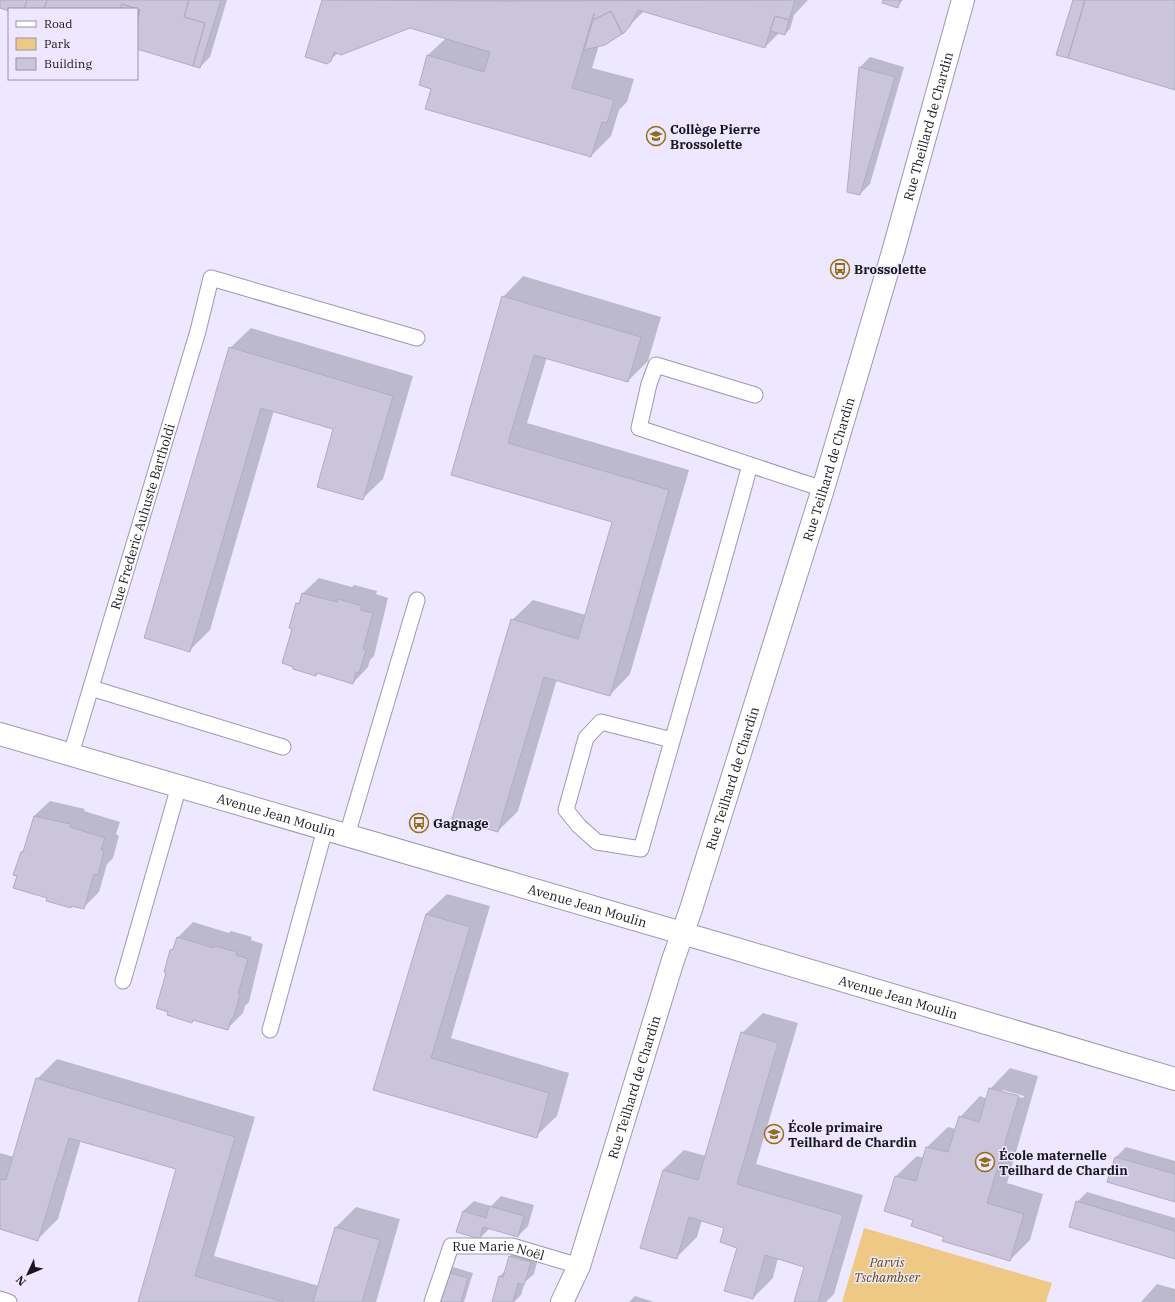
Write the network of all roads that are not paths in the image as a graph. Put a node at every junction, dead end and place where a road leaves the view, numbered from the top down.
1 (963, 0) edge
2 (893, 252) joint
3 (417, 338) dead end
4 (755, 395) dead end
5 (750, 465) junction
6 (823, 489) junction
7 (417, 600) dead end
8 (91, 688) junction
9 (0, 734) edge
10 (672, 740) junction
11 (283, 747) dead end
12 (71, 754) junction
13 (179, 786) junction
14 (325, 829) junction
15 (347, 835) junction
16 (683, 933) junction
17 (123, 981) dead end
18 (270, 1030) dead end
19 (1175, 1080) edge
20 (579, 1266) junction
21 (0, 1299) edge
22 (9, 1302) edge
23 (432, 1302) edge
24 (562, 1302) edge

1 - 2 street, Rue Theillard de Chardin
2 - 6 street, Rue Teilhard de Chardin
3 - 8 lane, Rue Frederic Auhuste Bartholdi
4 - 5 lane
5 - 6 lane
5 - 10 lane
6 - 16 street, Rue Teilhard de Chardin
7 - 15 lane
8 - 11 lane
8 - 12 lane, Rue Frederic Auhuste Bartholdi
9 - 12 street, Avenue Jean Moulin
10 - 10 lane
12 - 13 street, Avenue Jean Moulin
13 - 14 street, Avenue Jean Moulin
13 - 17 lane
14 - 15 street, Avenue Jean Moulin
14 - 18 lane
15 - 16 street, Avenue Jean Moulin
16 - 19 street, Avenue Jean Moulin
16 - 20 street, Rue Teilhard de Chardin
20 - 23 lane, Rue Marie Noël
20 - 24 street, Rue Teilhard de Chardin
21 - 22 lane

